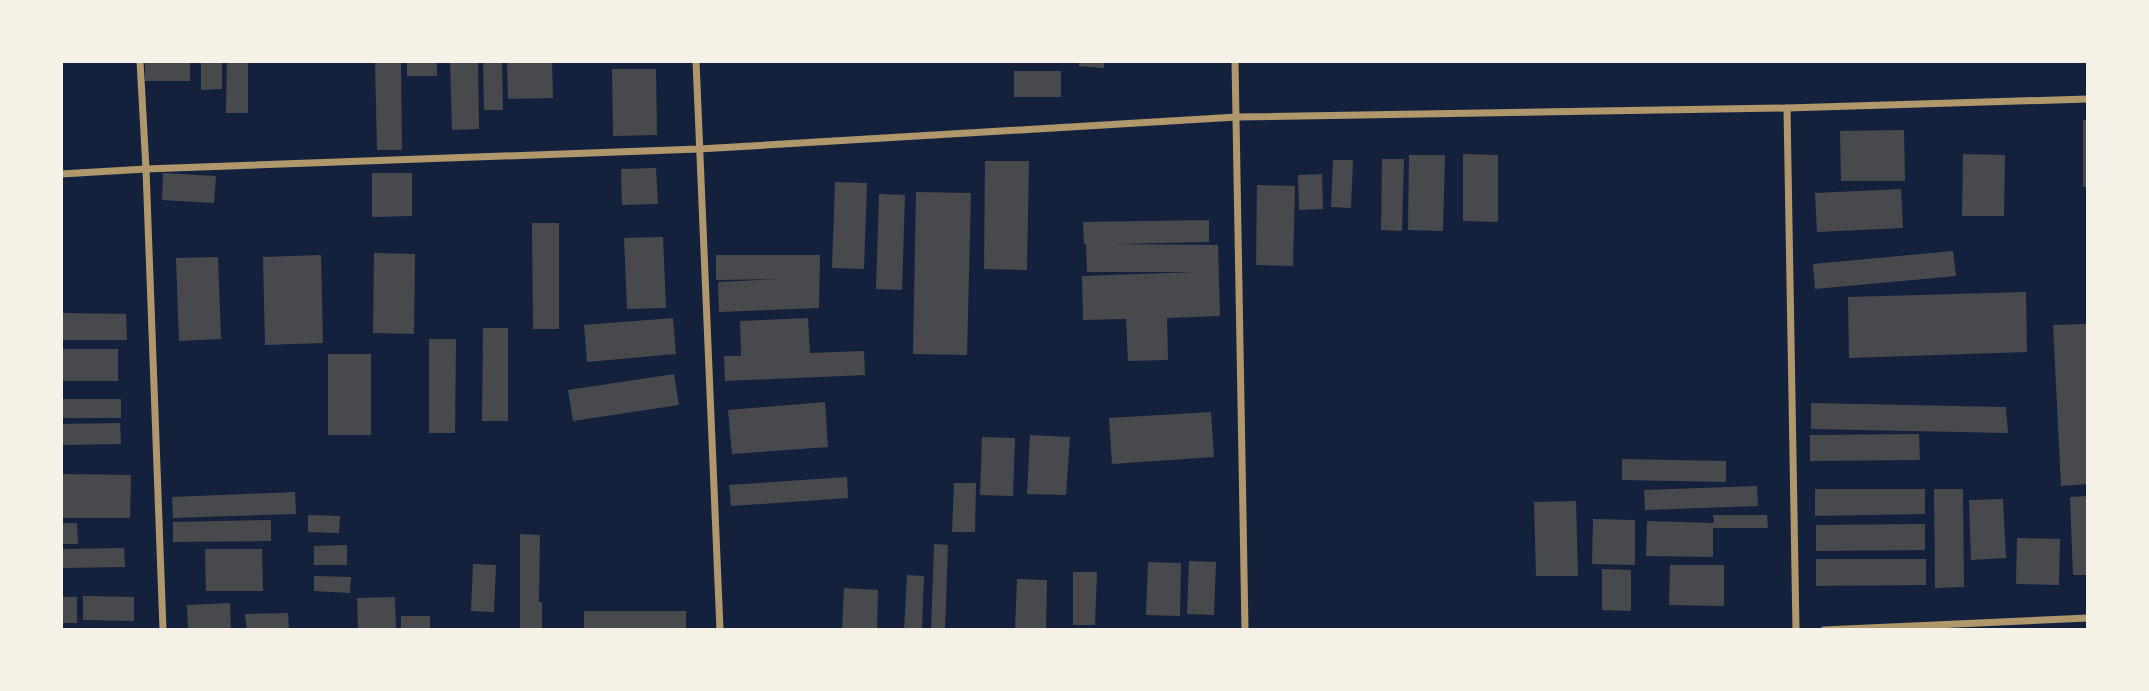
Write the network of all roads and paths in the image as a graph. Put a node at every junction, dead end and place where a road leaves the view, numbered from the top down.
1 (140, 61) edge
2 (695, 61) edge
3 (1236, 61) edge
4 (2088, 99) edge
5 (1787, 108) junction
6 (1237, 117) junction
7 (699, 149) junction
8 (146, 169) junction
9 (61, 174) edge
10 (2088, 618) edge
11 (163, 630) edge
12 (720, 630) edge
13 (1245, 630) edge
14 (1796, 630) edge
15 (1824, 630) edge

1 - 8 street
2 - 7 street
3 - 6 street
4 - 5 street
5 - 6 street
5 - 14 street
6 - 7 street
6 - 13 street
7 - 8 street
7 - 12 street
8 - 9 street
8 - 11 street
10 - 15 street

